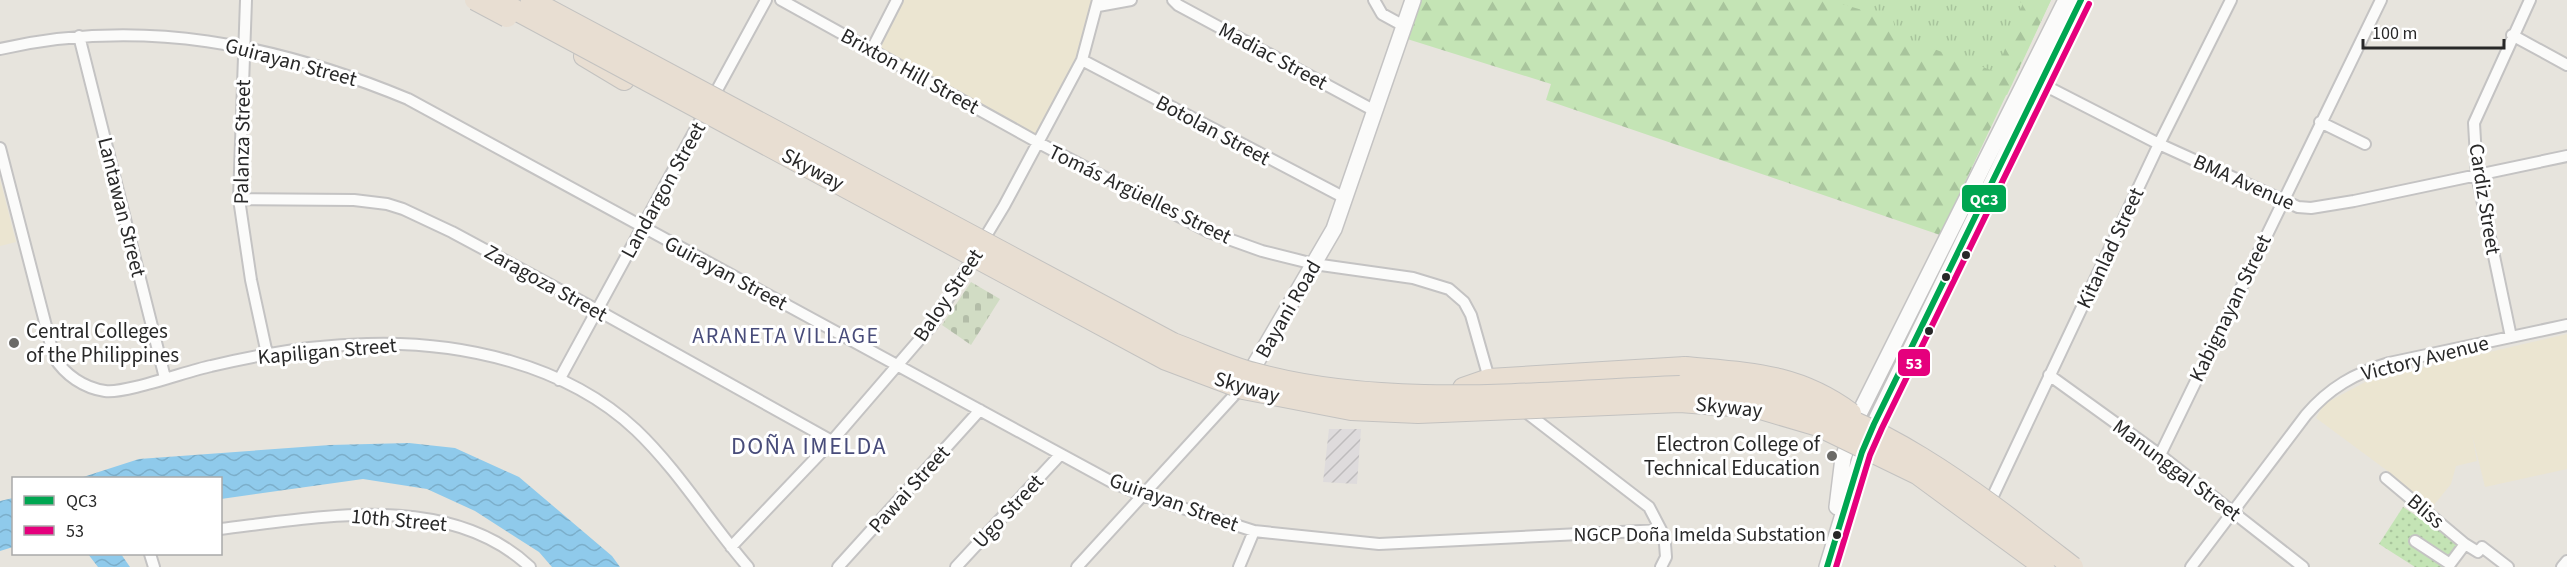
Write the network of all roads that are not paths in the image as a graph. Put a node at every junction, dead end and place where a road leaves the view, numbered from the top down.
1 (246, 0) edge
2 (475, 0) edge
3 (497, 0) edge
4 (531, 0) edge
5 (766, 0) edge
6 (781, 0) edge
7 (897, 0) edge
8 (1131, 0) edge
9 (1173, 0) edge
10 (1374, 0) edge
11 (1413, 0) edge
12 (2066, 0) edge
13 (2081, 0) edge
14 (2231, 0) edge
15 (2381, 0) edge
16 (2529, 0) edge
17 (1098, 3) edge
18 (1404, 26) junction
19 (79, 36) junction
20 (2512, 36) junction
21 (568, 43) dead end
22 (244, 46) junction
23 (0, 49) edge
24 (872, 49) junction
25 (1082, 60) junction
26 (2567, 65) edge
27 (624, 80) junction
28 (2040, 83) junction
29 (1375, 111) junction
30 (2319, 122) junction
31 (1039, 143) junction
32 (2159, 144) junction
33 (2365, 144) dead end
34 (0, 147) edge
35 (2567, 156) edge
36 (2477, 175) junction
37 (1345, 198) junction
38 (239, 199) junction
39 (2281, 201) junction
40 (642, 228) junction
41 (933, 233) junction
42 (1314, 264) junction
43 (597, 310) junction
44 (2567, 325) edge
45 (2511, 337) junction
46 (267, 354) junction
47 (899, 365) junction
48 (2049, 375) junction
49 (165, 378) junction
50 (559, 380) junction
51 (1495, 382) junction
52 (1463, 388) dead end
53 (1238, 391) joint
54 (980, 410) junction
55 (1527, 413) dead end
56 (1884, 438) junction
57 (832, 441) junction
58 (1060, 455) junction
59 (2160, 455) junction
60 (2386, 477) dead end
61 (1142, 495) junction
62 (1992, 498) dead end
63 (2233, 513) junction
64 (222, 529) edge
65 (1661, 530) junction
66 (1254, 531) junction
67 (2415, 541) dead end
68 (1833, 543) junction
69 (2465, 544) junction
70 (731, 548) junction
71 (2567, 561) edge
72 (530, 567) edge
73 (748, 567) edge
74 (838, 567) edge
75 (956, 567) edge
76 (1077, 567) edge
77 (1239, 567) edge
78 (1661, 567) edge
79 (1827, 567) edge
80 (2044, 567) edge
81 (2073, 567) edge
82 (2191, 567) edge
83 (2303, 567) edge
84 (2508, 567) edge
85 (2562, 567) edge

1 - 22 street, Palanza Street
2 - 27 highway, bridge
3 - 41 highway, Skyway, bridge
4 - 56 highway, Skyway, bridge
5 - 40 street, Landargon Street
6 - 24 street, Brixton Hill Street
7 - 24 street
8 - 17 street
9 - 29 street, Madiac Street
10 - 18 street
11 - 18 main road, Bayani Road
12 - 68 main road
13 - 28 main road
14 - 32 street, Kitanlad Street
15 - 30 street, Kabignayan Street
16 - 20 street, Cardiz Street
17 - 25 street, Baloy Street
18 - 29 main road, Bayani Road
19 - 22 street, Guirayan Street
19 - 23 street, Guirayan Street
19 - 49 street, Lantawan Street
20 - 26 street
20 - 36 street, Cardiz Street
21 - 27 highway
22 - 38 street, Palanza Street
22 - 40 street, Guirayan Street
24 - 31 street, Brixton Hill Street
25 - 31 street, Baloy Street
25 - 37 street, Botolan Street
27 - 41 highway, bridge
28 - 32 street, BMA Avenue
28 - 68 main road
29 - 37 main road, Bayani Road
30 - 33 street
30 - 39 street, Kabignayan Street
31 - 42 street, Tomás Argüelles Street
31 - 47 street, Baloy Street
32 - 39 street, BMA Avenue
32 - 48 street, Kitanlad Street
34 - 49 street, Kapiligan Street
35 - 36 street, BMA Avenue
36 - 39 street, BMA Avenue
36 - 45 street, Cardiz Street
37 - 42 main road, Bayani Road
38 - 43 street, Zaragoza Street
38 - 46 street, Palanza Street
39 - 59 street, Kabignayan Street
40 - 43 street, Landargon Street
40 - 47 street, Guirayan Street
41 - 80 highway, Skyway, bridge
42 - 51 street, Tomás Argüelles Street
42 - 53 main road, Bayani Road
43 - 50 street, Landargon Street
43 - 57 street, Zaragoza Street
44 - 45 street, Victory Avenue
45 - 63 street, Victory Avenue
46 - 49 street, Kapiligan Street
46 - 50 street, Kapiligan Street
47 - 54 street, Guirayan Street
47 - 57 street, Baloy Street
48 - 59 street, Manunggal Street
48 - 62 street, Kitanlad Street
50 - 70 street, Kapiligan Street
51 - 52 highway
51 - 56 highway, bridge
53 - 61 street, Bayani Road
54 - 58 street, Guirayan Street
54 - 74 street, Pawai Street
55 - 65 street
56 - 81 highway, Skyway, bridge
57 - 70 street, Baloy Street
58 - 61 street, Guirayan Street
58 - 75 street, Ugo Street
59 - 63 street, Manunggal Street
60 - 69 street, Bliss
61 - 66 street, Guirayan Street
61 - 76 street, Bayani Road
63 - 82 street, Victory Avenue
63 - 83 street, Manunggal Street
64 - 72 street, 10th Street
65 - 66 street, Guirayan Street
65 - 78 street
66 - 77 street
67 - 69 street
68 - 79 main road
69 - 84 street
70 - 73 street, Kapiligan Street
71 - 85 street

